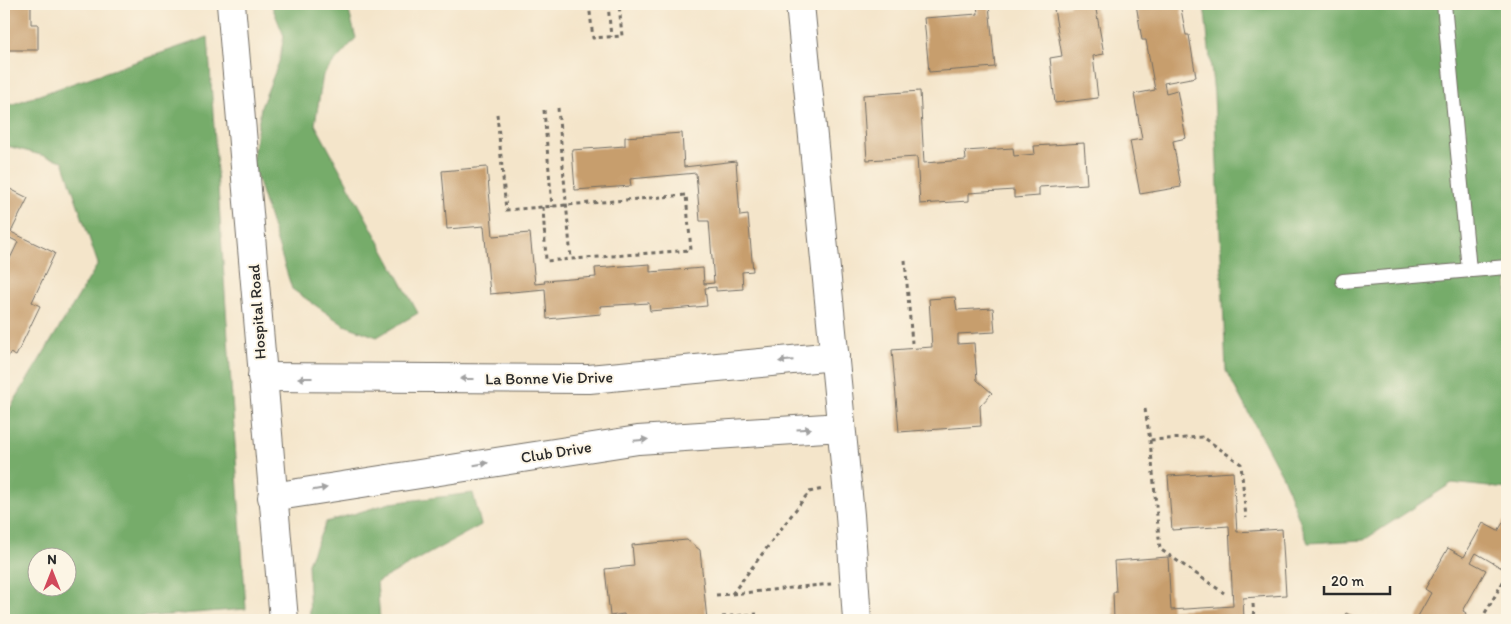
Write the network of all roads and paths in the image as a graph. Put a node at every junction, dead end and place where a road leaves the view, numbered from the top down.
1 (231, 4) edge
2 (589, 4) edge
3 (608, 4) edge
4 (619, 4) edge
5 (800, 4) edge
6 (1444, 4) edge
7 (610, 37) junction
8 (558, 108) dead end
9 (544, 110) dead end
10 (497, 114) dead end
11 (566, 205) junction
12 (543, 207) junction
13 (552, 207) junction
14 (570, 259) junction
15 (904, 260) dead end
16 (1507, 267) edge
17 (1469, 270) junction
18 (1343, 281) dead end
19 (912, 343) dead end
20 (835, 356) junction
21 (262, 378) junction
22 (1145, 409) dead end
23 (842, 427) junction
24 (1150, 440) junction
25 (826, 488) dead end
26 (272, 497) junction
27 (1246, 518) dead end
28 (833, 584) dead end
29 (1507, 585) edge
30 (732, 594) junction
31 (1224, 594) dead end
32 (716, 595) dead end
33 (1253, 604) dead end
34 (757, 614) dead end
35 (722, 617) dead end
36 (284, 620) edge
37 (857, 620) edge
38 (1254, 620) edge
39 (1481, 620) edge

1 - 21 street, Hospital Road
2 - 7 path
3 - 7 path
4 - 7 path
5 - 20 street
6 - 17 lane
8 - 11 path
9 - 13 path
10 - 12 path
11 - 13 path
11 - 14 path
11 - 14 path
12 - 13 path
12 - 14 path
15 - 19 path
16 - 17 lane
17 - 18 lane
20 -> 21 street, La Bonne Vie Drive
20 - 23 street
21 - 26 street, Hospital Road
22 - 24 path
26 -> 23 street, Club Drive
23 - 37 street
24 - 27 path
24 - 31 path
25 - 30 path
26 - 36 street, Hospital Road
28 - 30 path
29 - 39 path
30 - 32 path
33 - 38 path
34 - 35 path

